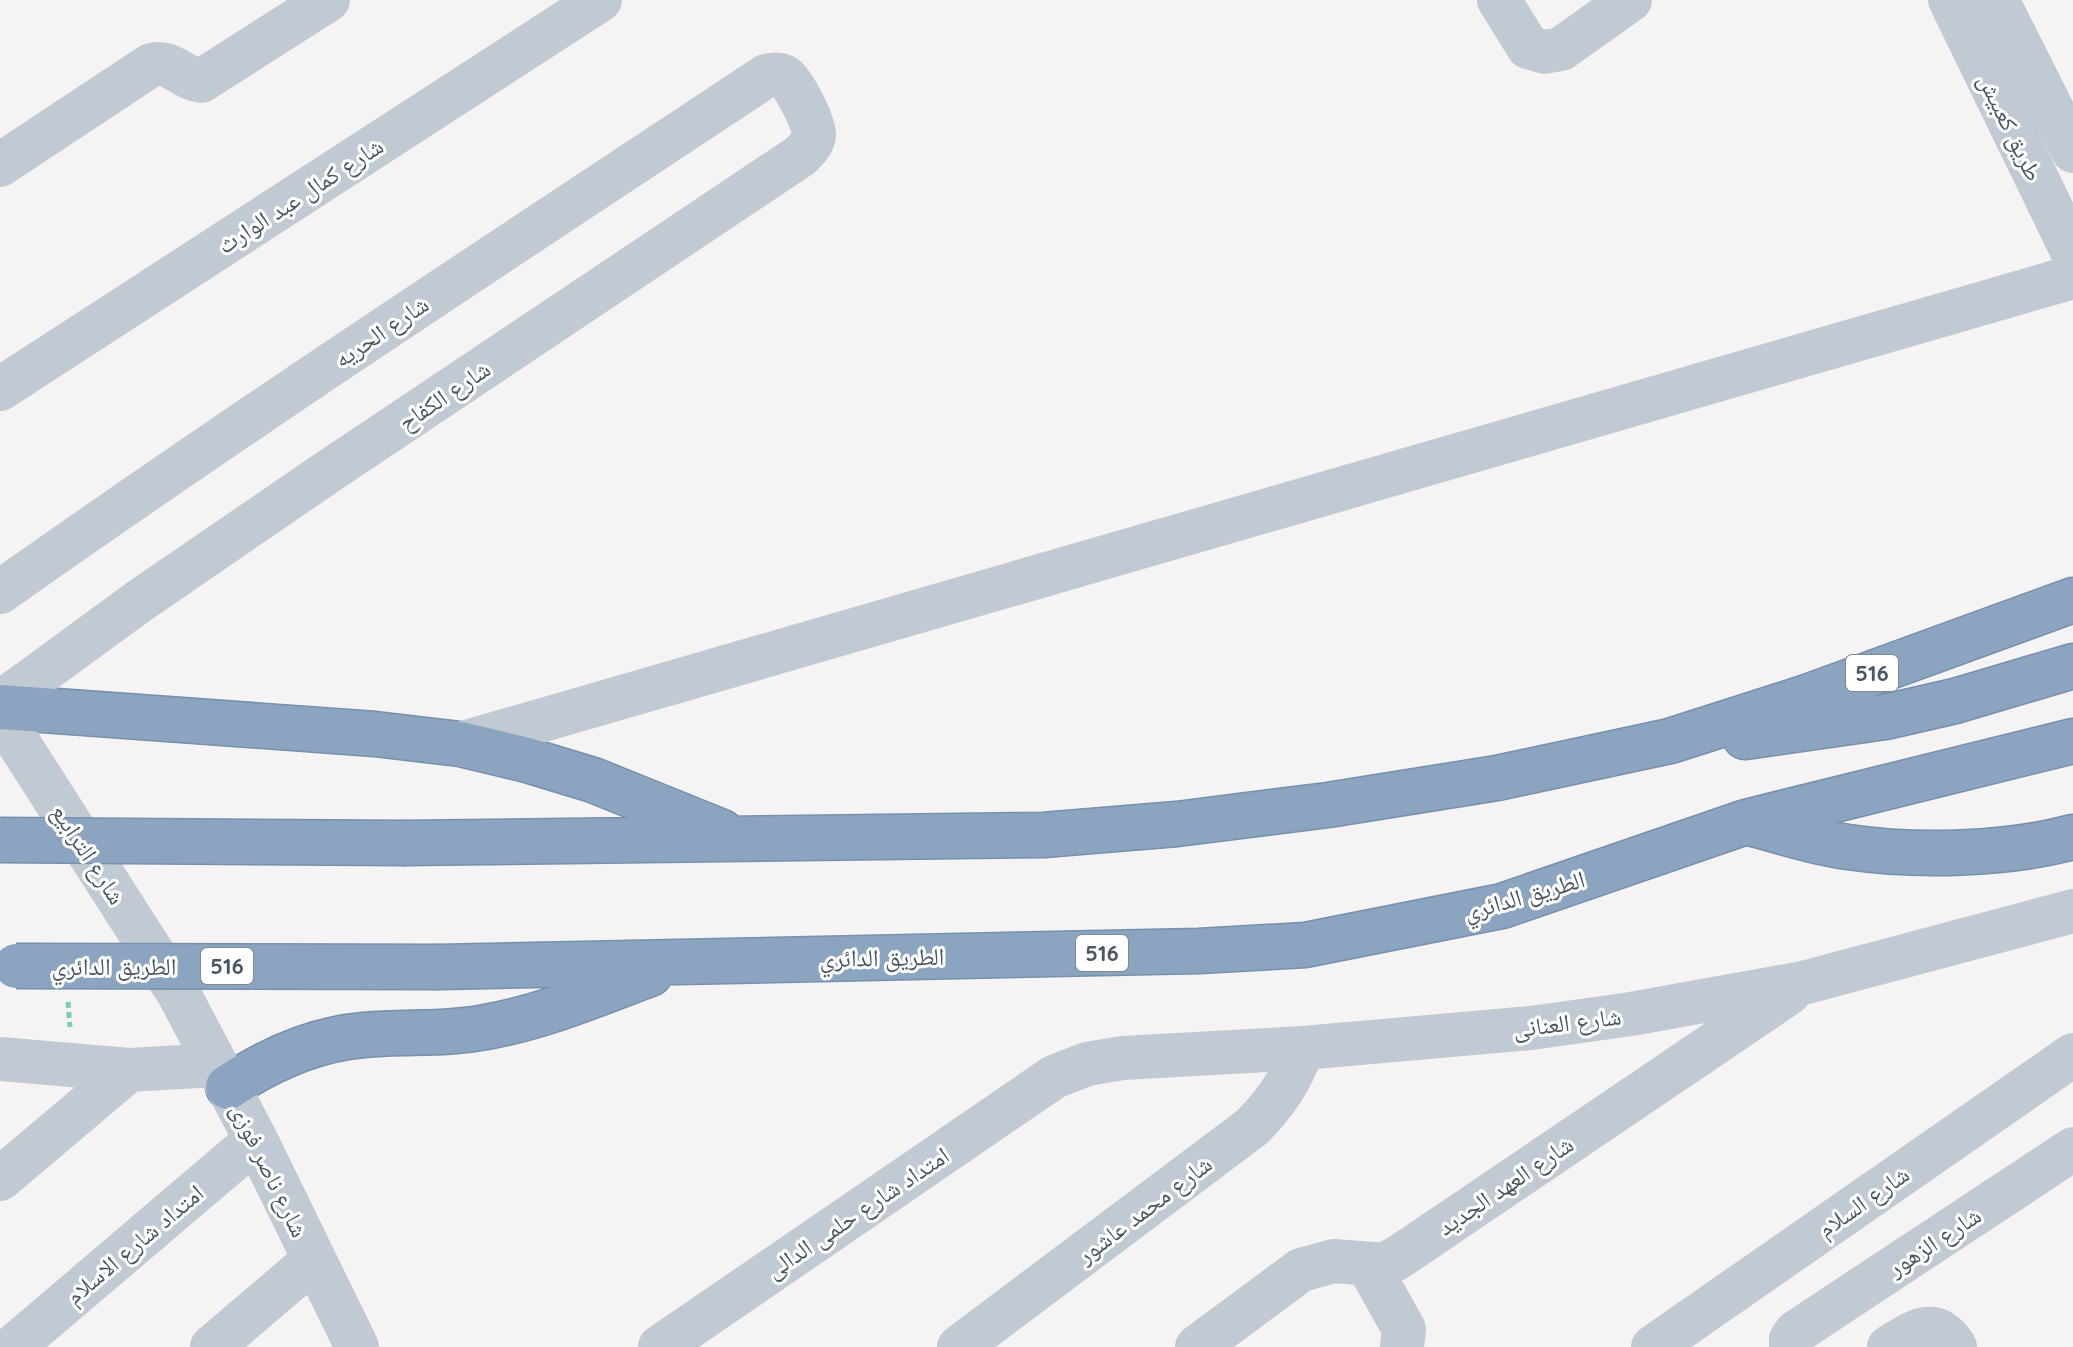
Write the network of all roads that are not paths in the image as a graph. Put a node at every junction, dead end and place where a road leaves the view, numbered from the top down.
1 (328, 0) edge
2 (600, 0) edge
3 (1499, 0) edge
4 (1630, 0) edge
5 (1950, 0) edge
6 (1997, 0) edge
7 (766, 76) joint
8 (2073, 151) edge
9 (0, 165) edge
10 (2073, 253) edge
11 (2073, 277) edge
12 (0, 389) edge
13 (0, 592) edge
14 (2073, 600) edge
15 (2073, 666) edge
16 (0, 705) edge
17 (0, 714) edge
18 (1670, 741) junction
19 (2073, 741) edge
20 (460, 744) junction
21 (1746, 822) junction
22 (2073, 837) edge
23 (739, 839) junction
24 (0, 840) edge
25 (2073, 911) edge
26 (687, 961) junction
27 (8, 966) edge
28 (1803, 983) junction
29 (179, 994) joint
30 (1303, 1048) junction
31 (2073, 1055) edge
32 (0, 1059) edge
33 (129, 1070) junction
34 (222, 1076) junction
35 (1054, 1077) joint
36 (256, 1140) junction
37 (2073, 1149) edge
38 (0, 1179) edge
39 (314, 1260) junction
40 (1368, 1265) junction
41 (1793, 1340) edge
42 (13, 1347) edge
43 (212, 1347) edge
44 (357, 1347) edge
45 (660, 1347) edge
46 (959, 1347) edge
47 (1197, 1347) edge
48 (1402, 1347) edge
49 (1653, 1347) edge
50 (1889, 1347) edge
51 (1955, 1347) edge

1 - 9 street
2 - 12 street, شارع كمال عبد الوارث
3 - 4 street
5 - 10 street, طريق كعبيش
6 - 8 street, طريق كعبيش
7 - 13 street, شارع الحريه
7 - 16 street, شارع الكفاح
11 - 20 street
14 - 18 highway, 516
15 - 18 highway, 516
16 - 20 highway
17 - 29 street, شارع الترابيع
18 - 23 highway, 516
19 - 21 highway, الطريق الدائري / 516
20 - 23 highway
21 - 22 highway
21 - 26 highway, الطريق الدائري / 516
23 - 24 highway, 516, bridge
25 - 28 street, شارع العنانى
26 - 27 highway, الطريق الدائري / 516, bridge
26 - 34 highway
28 - 30 street, شارع العنانى
28 - 40 street, شارع العهد الجديد
29 - 34 street, شارع ناصر فوزى
30 - 35 street, شارع العنانى
30 - 46 street, شارع محمد عاشور
31 - 49 street, شارع السلام
32 - 33 street
33 - 34 street
33 - 38 street
34 - 36 street, شارع ناصر فوزى
35 - 45 street, امتداد شارع حلمى الدالى
36 - 39 street, شارع ناصر فوزى
36 - 42 street, امتداد شارع الاسلام
37 - 41 street, شارع الزهور
39 - 43 street
39 - 44 street, شارع ناصر فوزى
40 - 47 street, شارع العهد الجديد
40 - 48 street
50 - 51 street

